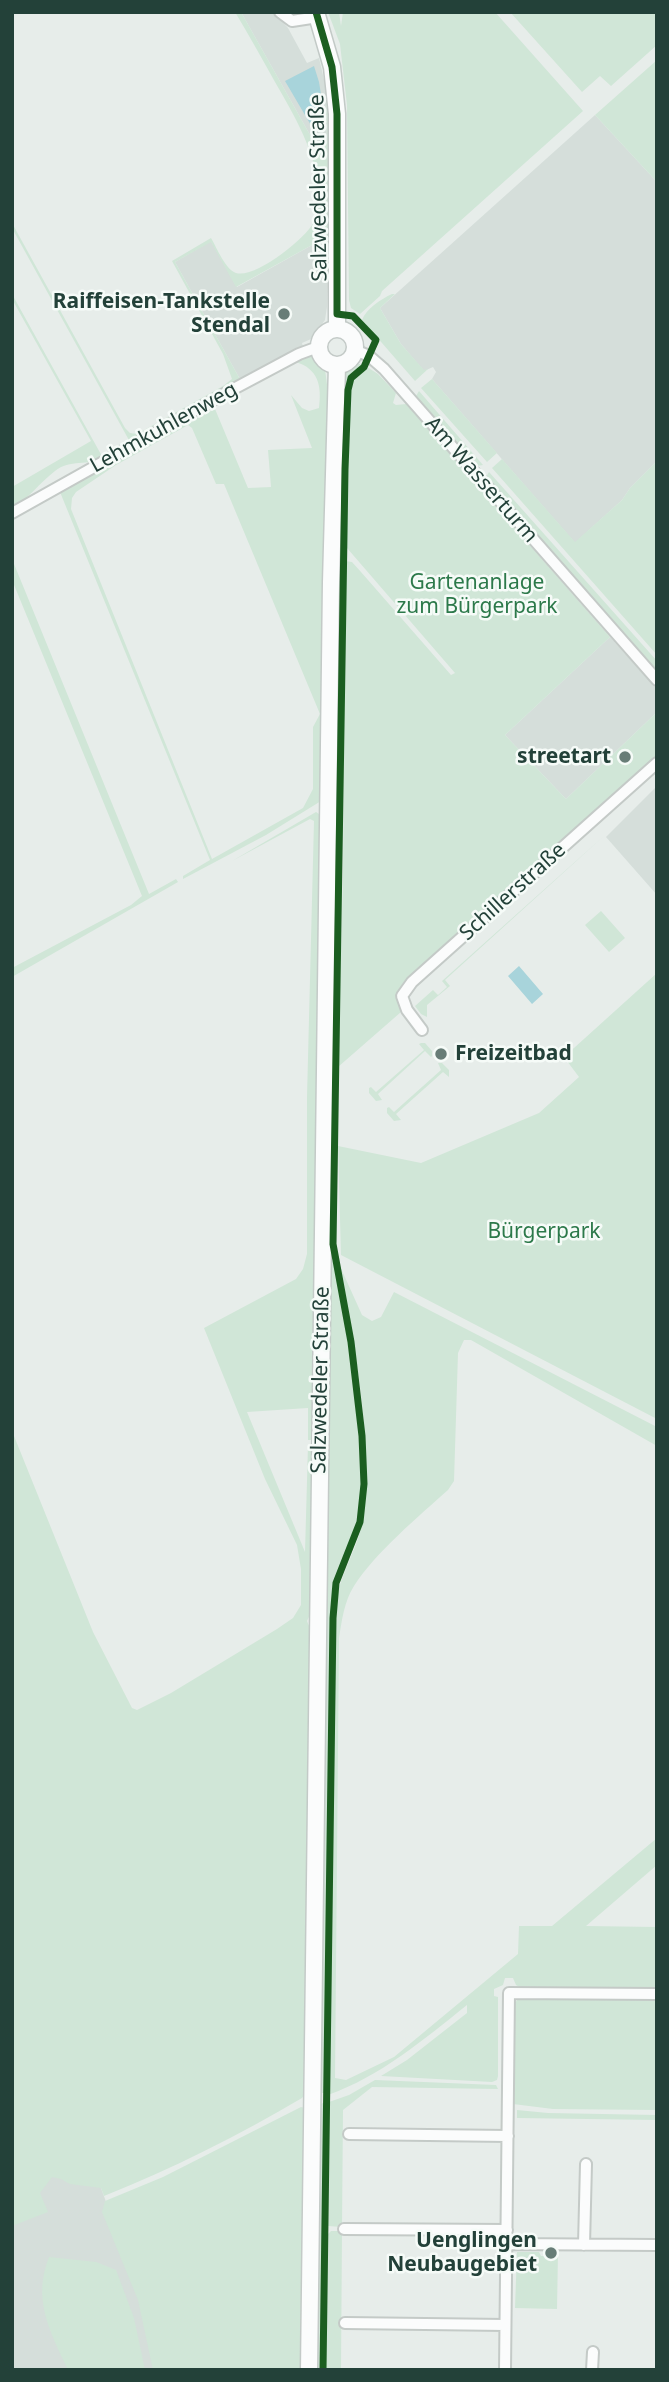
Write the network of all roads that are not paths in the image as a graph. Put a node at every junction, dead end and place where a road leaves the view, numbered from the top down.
1 (280, 12) edge
2 (317, 15) edge
3 (337, 329) junction
4 (318, 348) junction
5 (355, 350) junction
6 (337, 366) junction
7 (12, 513) edge
8 (657, 680) edge
9 (657, 763) edge
10 (422, 1030) dead end
11 (657, 1994) edge
12 (349, 2134) dead end
13 (508, 2136) junction
14 (586, 2164) dead end
15 (344, 2229) dead end
16 (507, 2230) junction
17 (507, 2244) junction
18 (584, 2245) junction
19 (657, 2245) edge
20 (345, 2323) dead end
21 (505, 2325) junction
22 (593, 2352) dead end
23 (309, 2370) edge
24 (505, 2370) edge
25 (592, 2370) edge

1 - 2 street
2 - 3 main road, Salzwedeler Straße
3 - 4 main road
3 - 5 main road
4 - 6 main road
4 - 7 street, Lehmkuhlenweg
5 - 6 main road
5 - 8 street, Am Wasserturm
6 - 23 main road, Salzwedeler Straße
9 - 10 street, Schillerstraße
11 - 13 street
12 - 13 street
13 - 16 street
14 - 18 street
15 - 16 street
16 - 17 street
17 - 18 street
17 - 21 street
18 - 19 street
20 - 21 street
21 - 24 street
22 - 25 street

